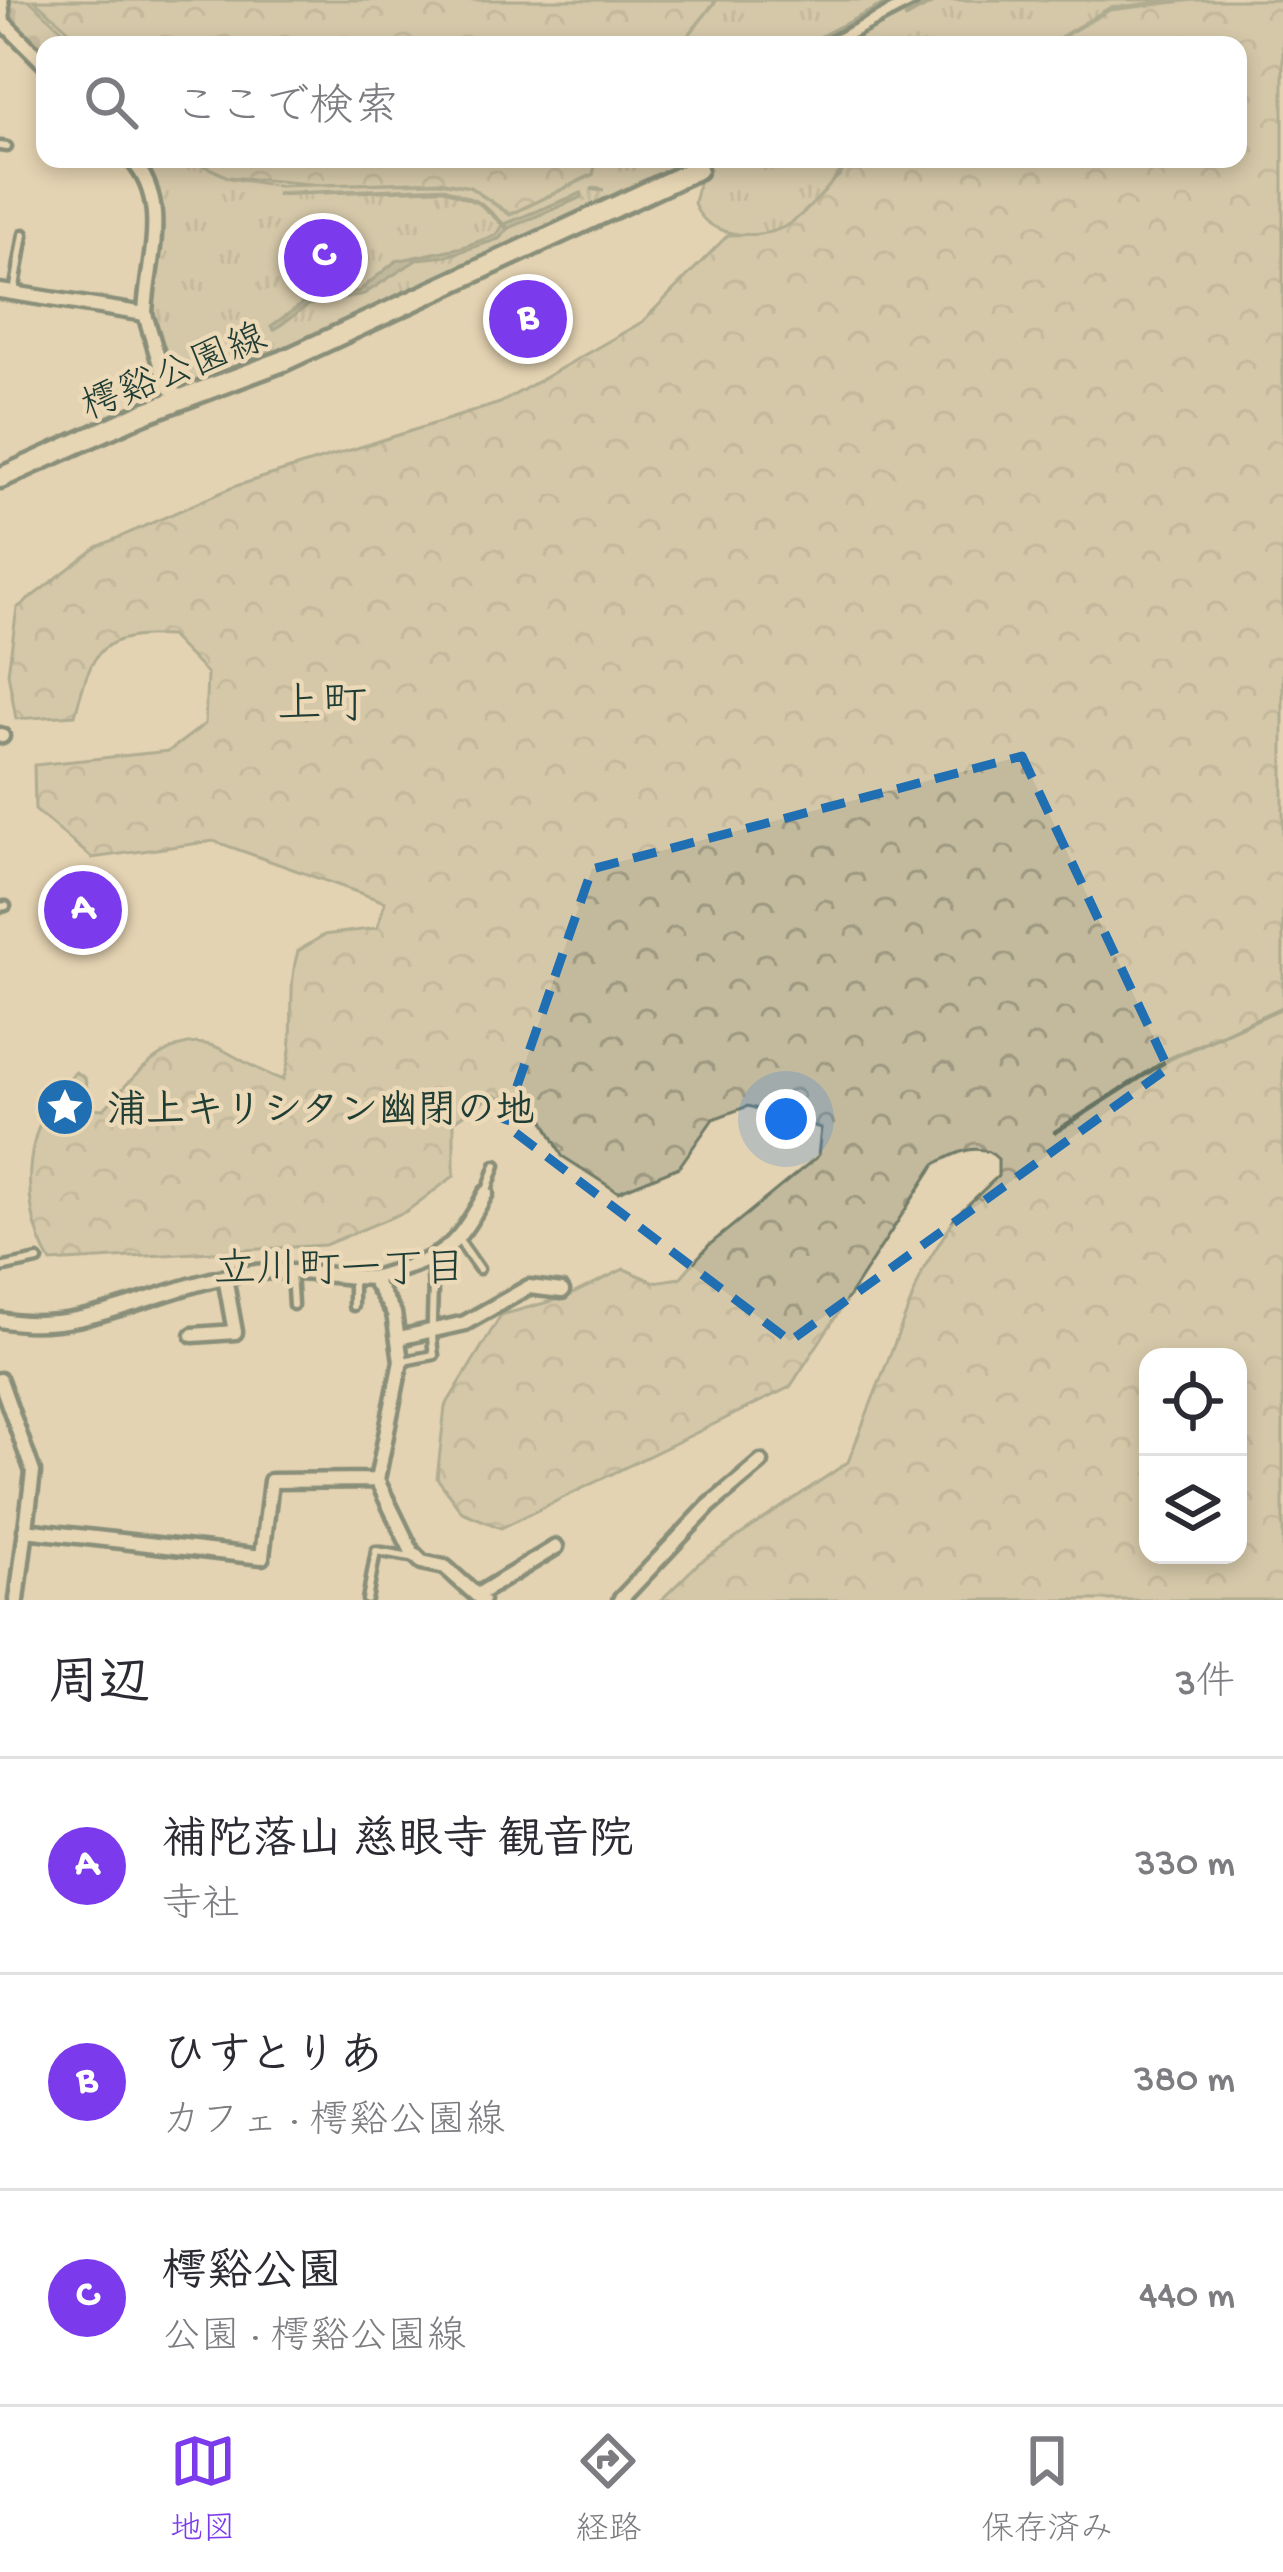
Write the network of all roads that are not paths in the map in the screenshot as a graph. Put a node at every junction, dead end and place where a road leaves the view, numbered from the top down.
1 (1, 0) edge
2 (914, 0) edge
3 (844, 36) edge
4 (36, 55) edge
5 (139, 168) edge
6 (687, 168) edge
7 (24, 234) dead end
8 (7, 292) edge
9 (145, 314) junction
10 (181, 401) junction
11 (0, 478) edge
12 (496, 1165) dead end
13 (486, 1193) joint
14 (460, 1242) junction
15 (38, 1260) dead end
16 (430, 1260) junction
17 (0, 1268) edge
18 (479, 1269) dead end
19 (291, 1271) junction
20 (225, 1277) junction
21 (353, 1277) junction
22 (372, 1278) junction
23 (562, 1291) dead end
24 (292, 1305) dead end
25 (352, 1306) dead end
26 (0, 1319) edge
27 (430, 1332) junction
28 (193, 1335) dead end
29 (399, 1338) junction
30 (401, 1361) junction
31 (2, 1388) edge
32 (761, 1462) dead end
33 (377, 1480) junction
34 (25, 1530) junction
35 (556, 1547) dead end
36 (418, 1558) junction
37 (480, 1597) edge
38 (17, 1600) edge
39 (367, 1600) edge
40 (620, 1600) edge

1 - 4 street
2 - 3 street
5 - 9 street
6 - 10 main road, 樗谿公園線
7 - 8 lane
8 - 9 street
9 - 10 street
10 - 11 main road, 樗谿公園線
12 - 13 lane
13 - 14 street
14 - 16 street
14 - 18 lane
15 - 17 lane
16 - 22 street
16 - 27 lane
19 - 20 street
19 - 21 street
19 - 24 lane
20 - 26 street
20 - 28 street
21 - 22 street
21 - 25 lane
22 - 29 street
23 - 27 street
27 - 29 street
27 - 30 lane
29 - 30 street
30 - 33 street
31 - 34 street
32 - 40 street
33 - 34 street
33 - 36 street
34 - 38 street
35 - 37 street
36 - 37 street
36 - 39 lane

